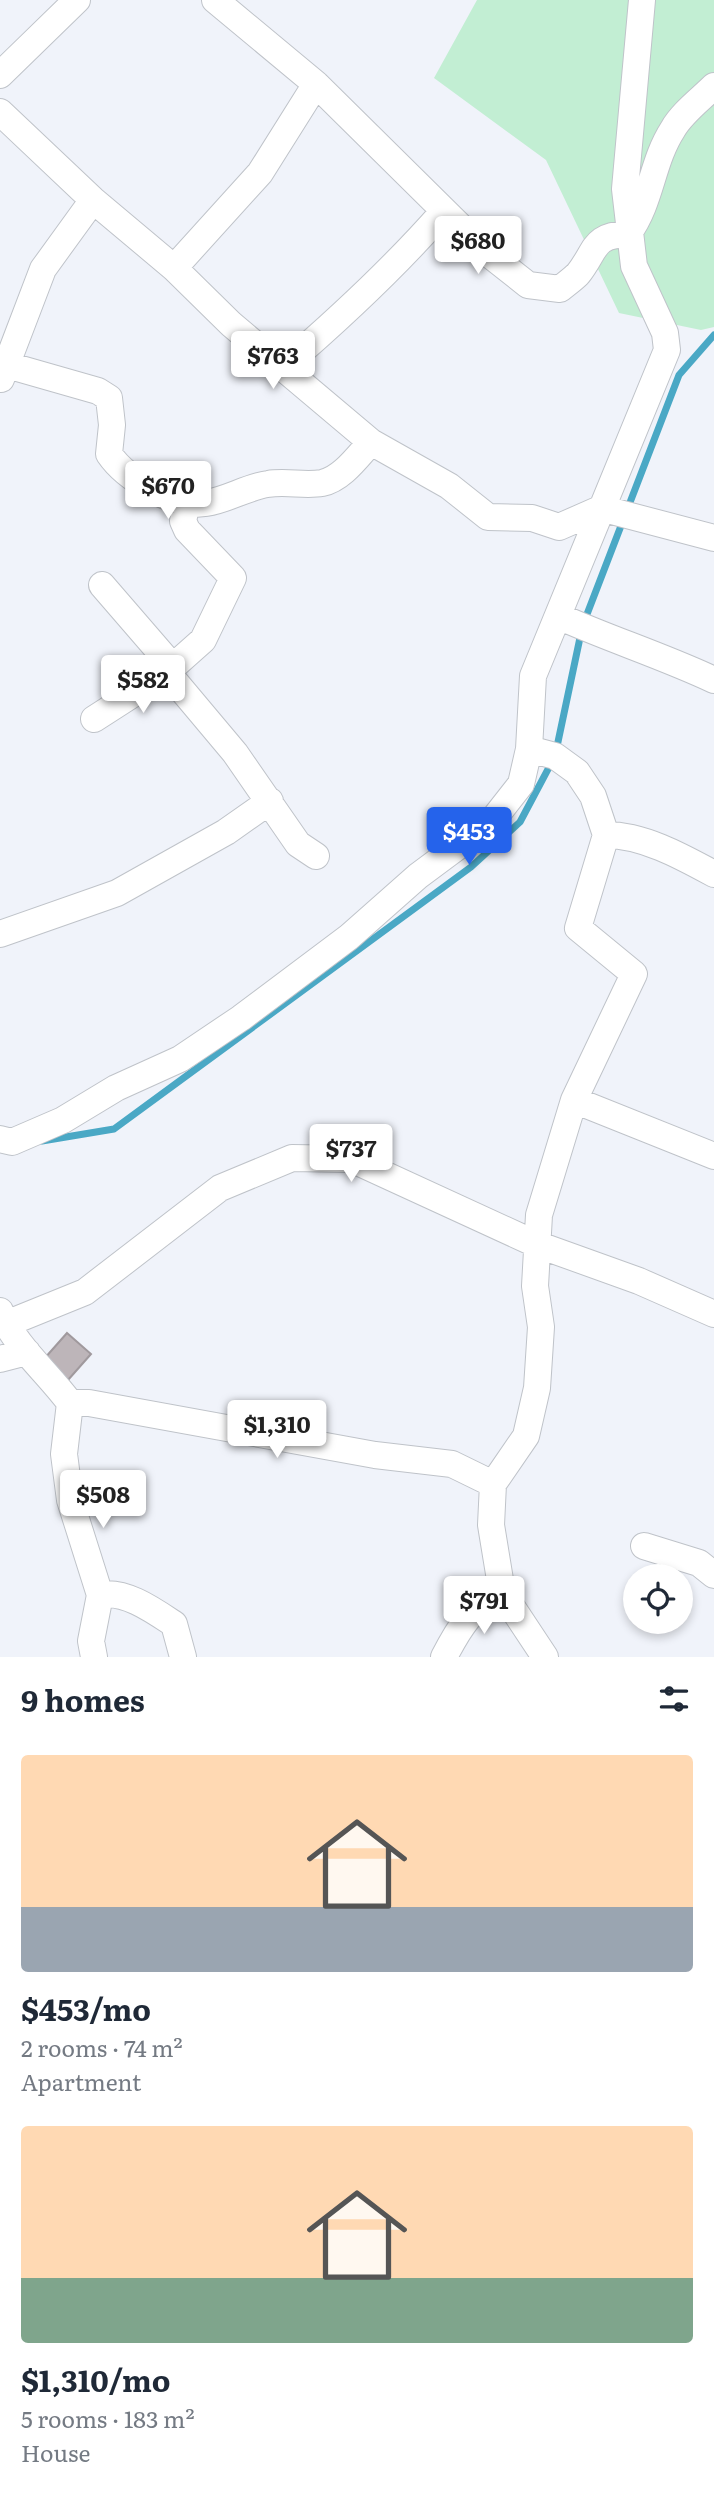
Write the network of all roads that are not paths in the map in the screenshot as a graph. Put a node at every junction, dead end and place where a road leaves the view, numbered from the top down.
1 (76, 0) edge
2 (215, 0) edge
3 (642, 0) edge
4 (0, 75) edge
5 (316, 84) junction
6 (714, 86) edge
7 (0, 112) edge
8 (93, 200) junction
9 (443, 212) junction
10 (628, 234) junction
11 (174, 268) junction
12 (282, 368) junction
13 (4, 373) edge
14 (371, 442) junction
15 (187, 503) junction
16 (602, 509) junction
17 (714, 538) edge
18 (102, 585) dead end
19 (558, 616) junction
20 (169, 669) junction
21 (714, 680) edge
22 (94, 719) dead end
23 (529, 749) junction
24 (270, 801) junction
25 (606, 835) junction
26 (316, 856) dead end
27 (714, 874) edge
28 (0, 934) edge
29 (574, 1100) junction
30 (0, 1139) edge
31 (714, 1156) edge
32 (536, 1244) junction
33 (714, 1314) edge
34 (3, 1318) edge
35 (27, 1352) junction
36 (0, 1359) edge
37 (70, 1403) junction
38 (493, 1484) junction
39 (645, 1546) dead end
40 (714, 1575) edge
41 (502, 1592) junction
42 (100, 1595) junction
43 (94, 1657) edge
44 (183, 1657) edge
45 (444, 1657) edge
46 (545, 1657) edge

1 - 4 street
2 - 5 street
3 - 10 street
5 - 9 street
5 - 11 street
6 - 10 street
7 - 8 street
8 - 11 street
8 - 13 street
9 - 10 street
9 - 12 street
10 - 16 street
11 - 12 street
12 - 14 street
13 - 15 street
14 - 15 street
14 - 16 street
15 - 20 street
16 - 17 street
16 - 19 street
18 - 20 street
19 - 21 street
19 - 23 street
20 - 22 street
20 - 24 street
23 - 25 street
23 - 30 street
24 - 26 street
24 - 28 street
25 - 27 street
25 - 29 street
29 - 31 street
29 - 32 street
32 - 33 street
32 - 34 street
32 - 38 street
34 - 35 street
35 - 36 street
35 - 37 street
37 - 38 street
37 - 42 street
38 - 41 street
39 - 40 street
41 - 45 street
41 - 46 street
42 - 43 street
42 - 44 street

